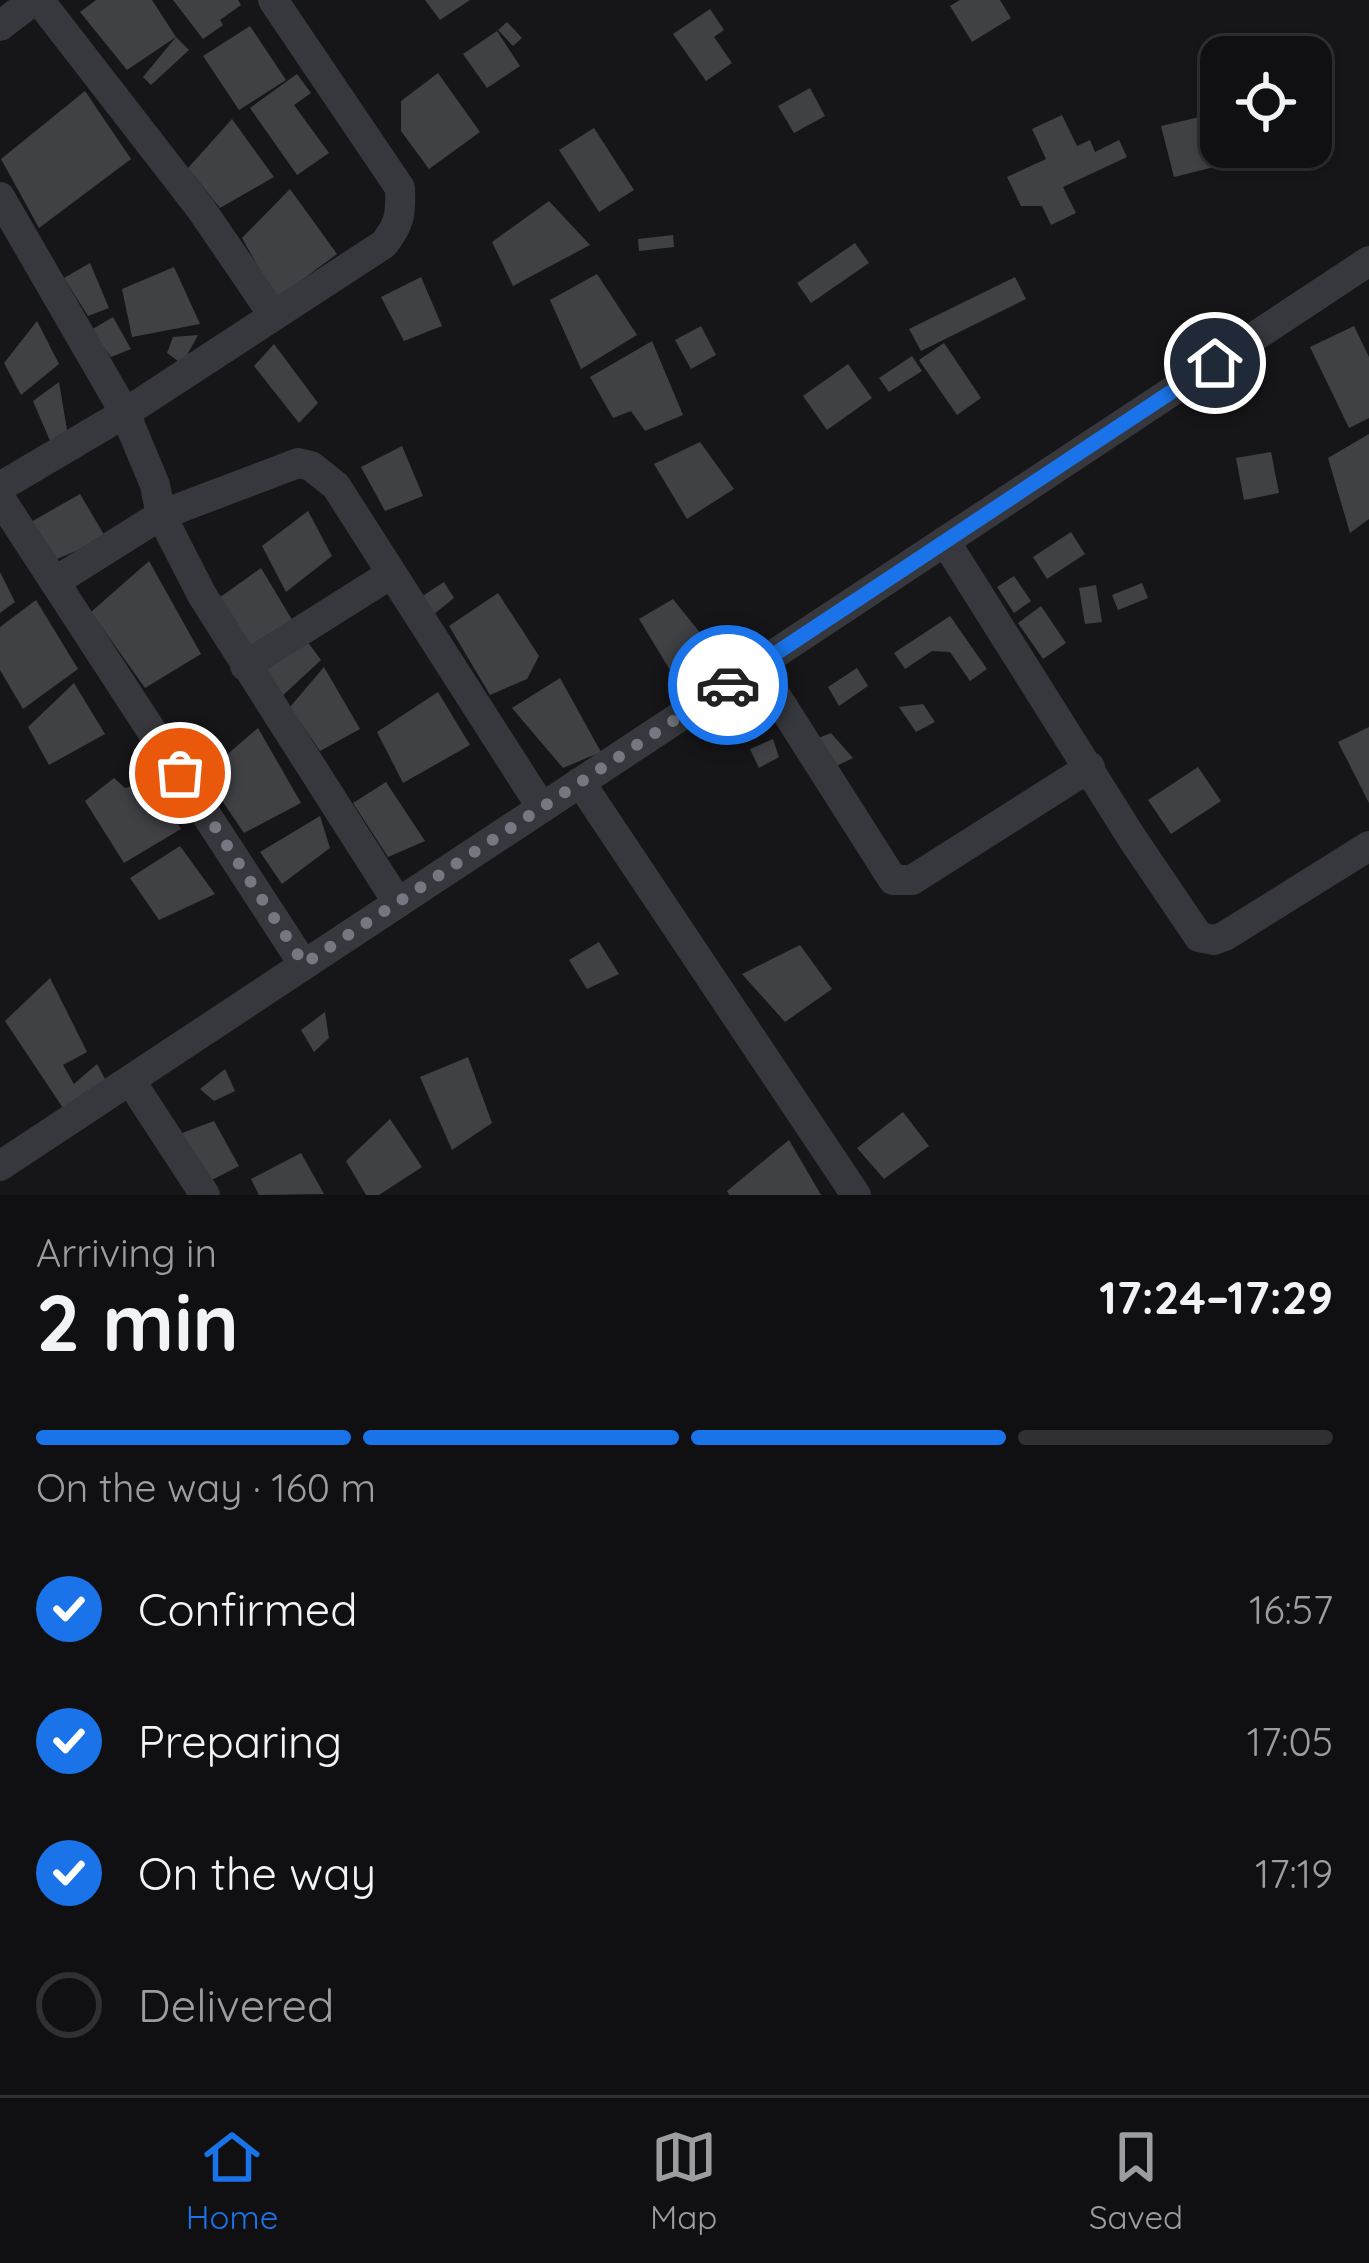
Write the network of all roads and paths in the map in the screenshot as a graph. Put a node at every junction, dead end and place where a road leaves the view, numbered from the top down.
1 (37, 0) edge
2 (273, 0) edge
3 (0, 26) edge
4 (0, 197) edge
5 (1369, 261) edge
6 (274, 316) junction
7 (125, 413) junction
8 (0, 487) edge
9 (0, 497) edge
10 (161, 515) junction
11 (945, 541) junction
12 (391, 574) junction
13 (56, 581) junction
14 (245, 666) junction
15 (757, 666) junction
16 (1090, 767) junction
17 (580, 782) junction
18 (542, 808) junction
19 (1369, 846) edge
20 (398, 903) junction
21 (304, 964) junction
22 (130, 1079) junction
23 (0, 1166) edge
24 (205, 1195) edge
25 (856, 1195) edge

1 - 3 street
1 - 6 street
2 - 6 street
4 - 7 street
5 - 11 street
6 - 7 street
7 - 8 street
7 - 10 street
9 - 13 street
10 - 12 street
10 - 13 street
10 - 14 street
11 - 15 street
11 - 16 street
12 - 14 street
12 - 18 street
13 - 21 street
14 - 20 street
15 - 16 street
15 - 17 street
16 - 19 street
17 - 18 street
17 - 25 street
18 - 20 street
20 - 21 street
21 - 22 street
22 - 23 street
22 - 24 street

